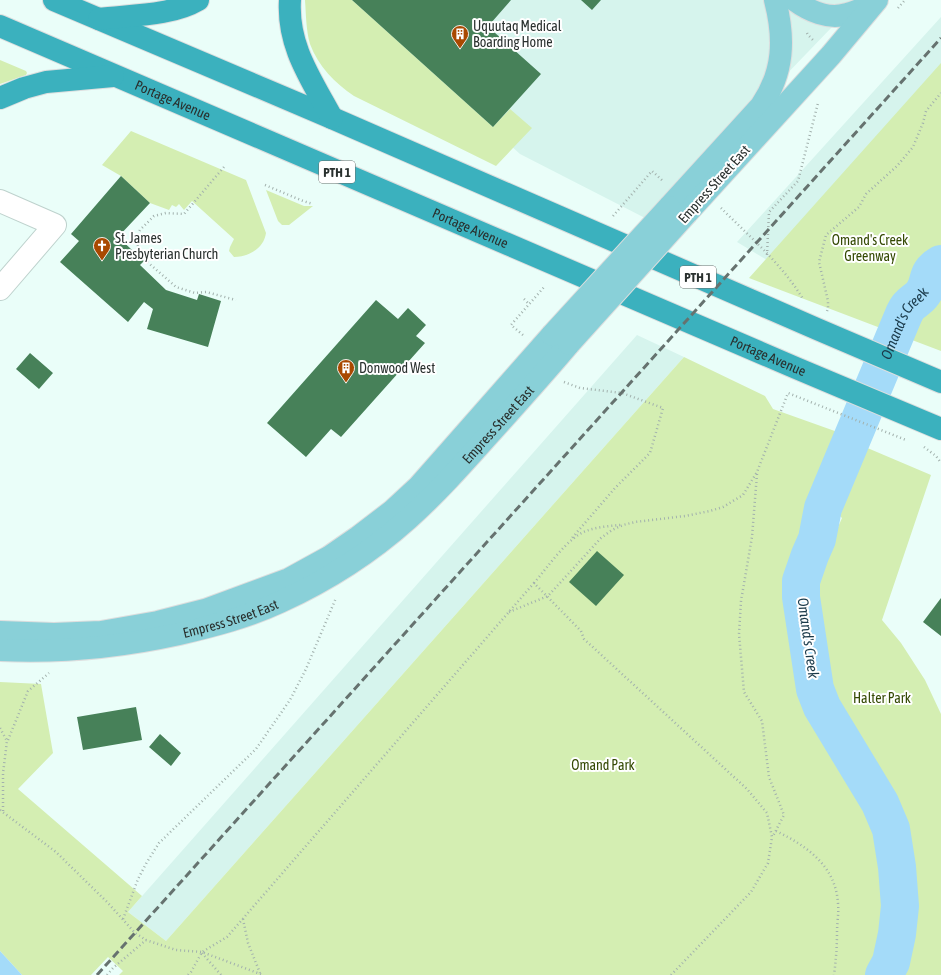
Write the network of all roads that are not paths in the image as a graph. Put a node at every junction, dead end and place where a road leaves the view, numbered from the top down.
1 (54, 0) edge
2 (198, 0) edge
3 (290, 0) edge
4 (774, 0) edge
5 (794, 0) edge
6 (876, 2) edge
7 (97, 19) junction
8 (0, 26) edge
9 (114, 76) junction
10 (0, 98) edge
11 (332, 118) junction
12 (0, 201) edge
13 (678, 210) junction
14 (0, 289) edge
15 (561, 339) junction
16 (941, 382) edge
17 (941, 429) edge
18 (0, 632) edge
19 (0, 650) edge

1 - 7 highway, PTH 1
2 - 7 highway
3 - 11 highway
4 - 13 main road, Empress Street East
5 - 6 main road
6 - 13 main road, Empress Street East
7 - 11 highway, PTH 1
8 - 9 highway, Portage Avenue / PTH 1
9 - 10 highway
9 - 17 highway, Portage Avenue / PTH 1
11 - 16 highway, PTH 1
12 - 14 lane
13 - 15 main road, Empress Street East, bridge
15 - 18 main road, Empress Street East
15 - 19 main road, Empress Street East

